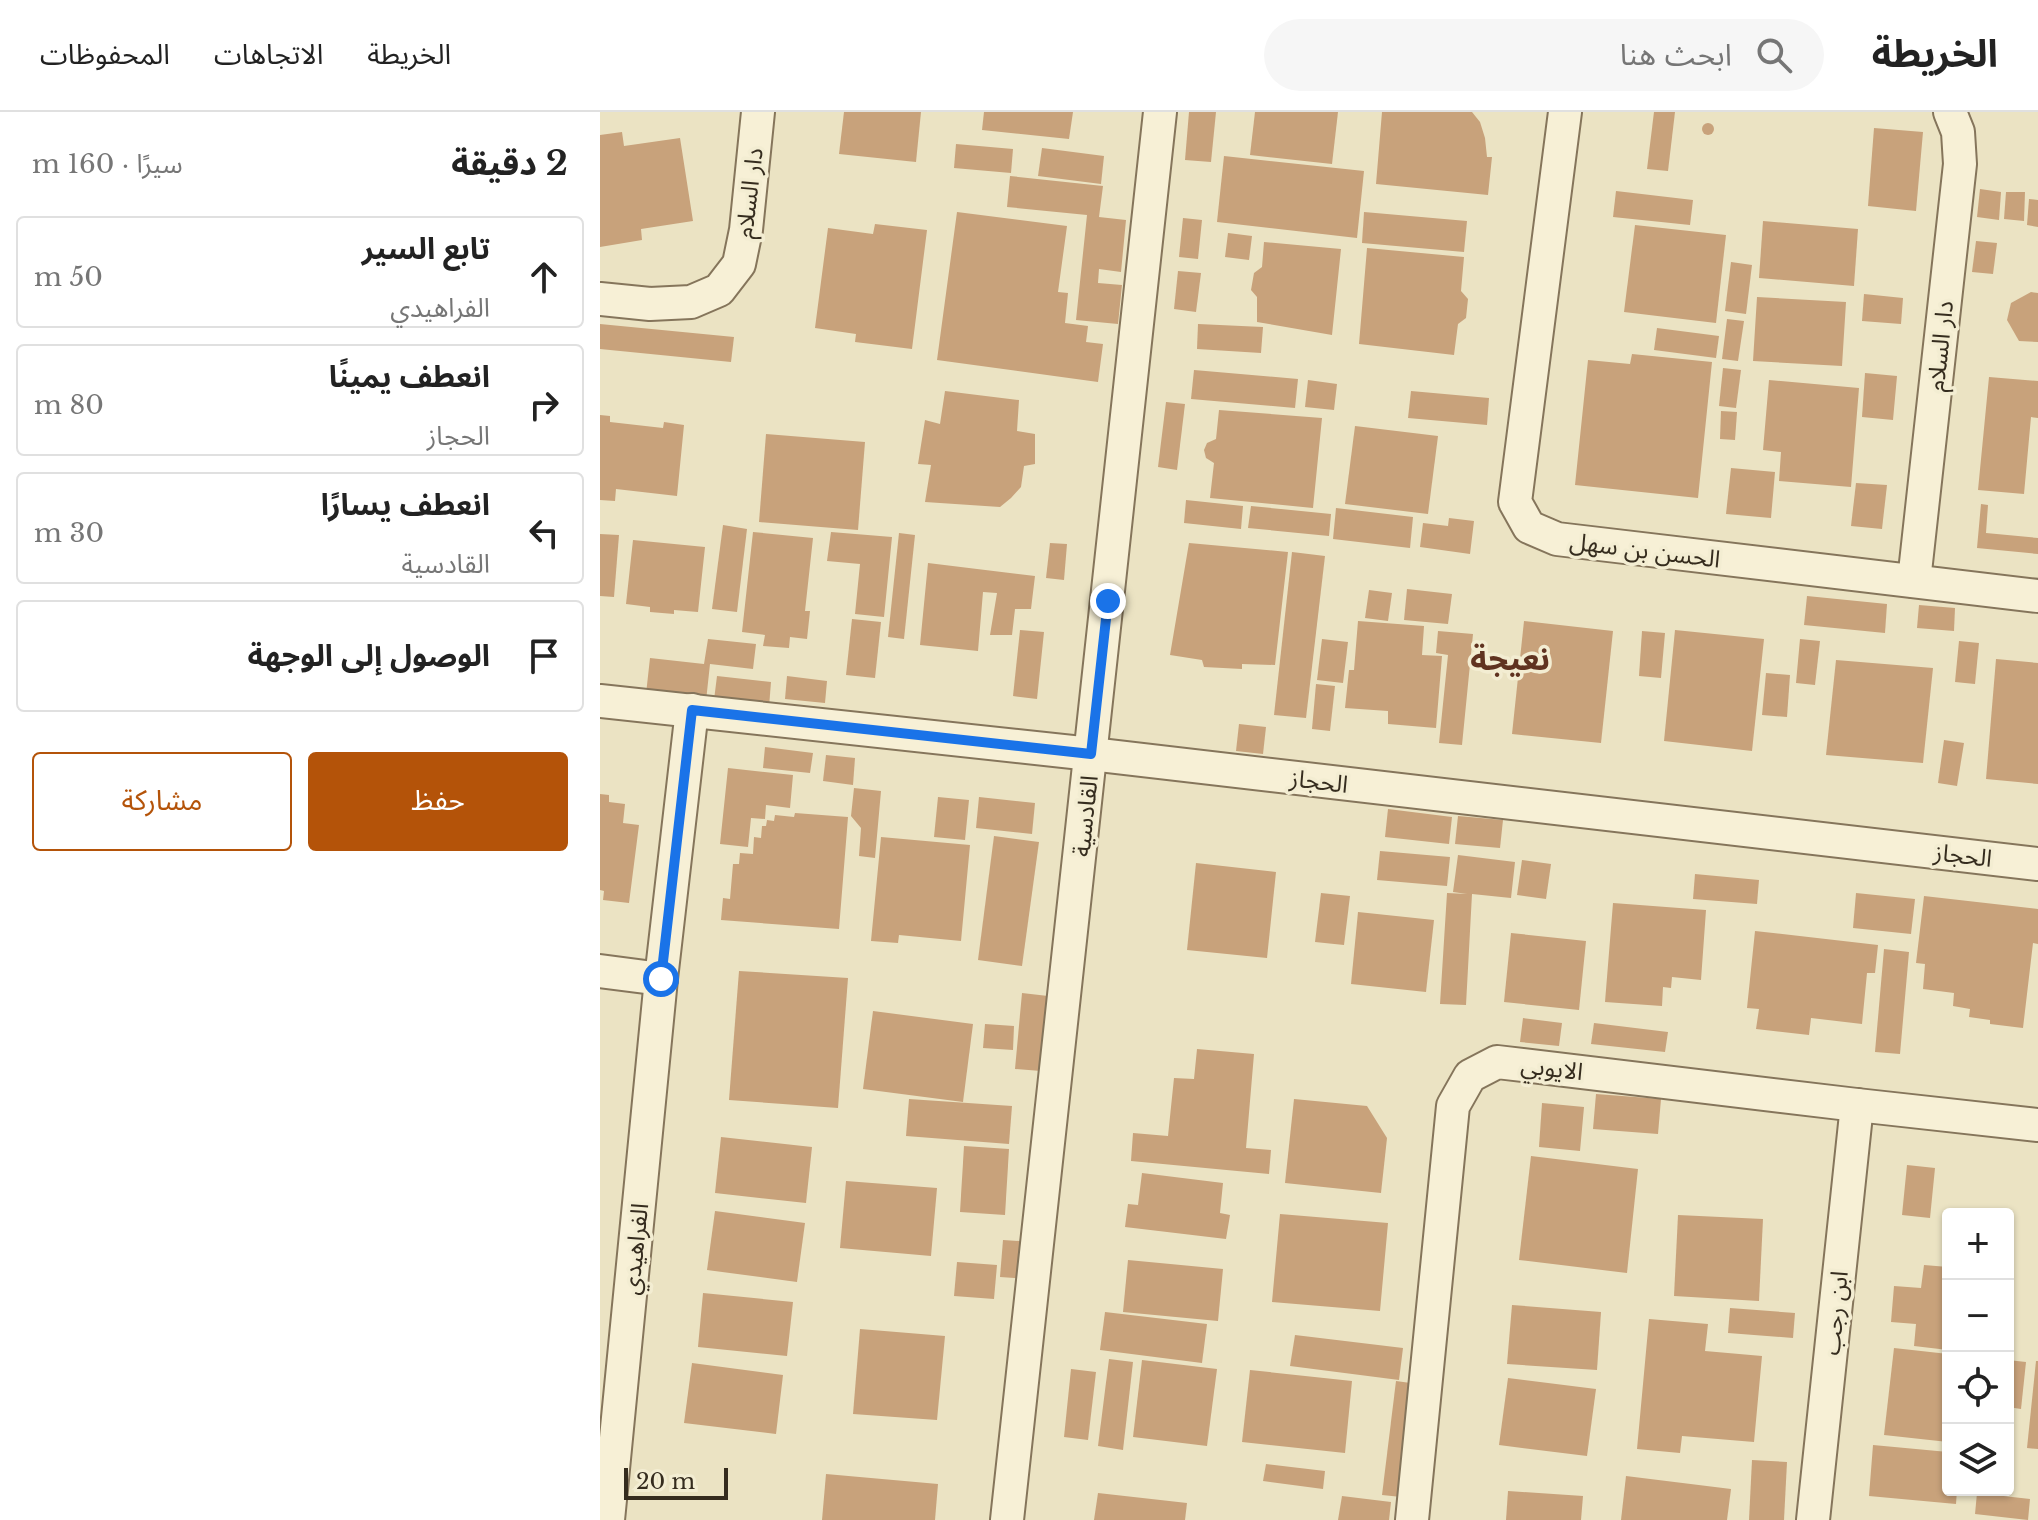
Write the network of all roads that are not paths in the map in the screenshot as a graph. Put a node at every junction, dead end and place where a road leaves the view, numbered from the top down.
1 (758, 112) edge
2 (1160, 112) edge
3 (1565, 112) edge
4 (1950, 112) edge
5 (600, 299) edge
6 (1914, 581) junction
7 (2038, 596) edge
8 (600, 701) edge
9 (692, 710) junction
10 (1091, 754) junction
11 (2038, 864) edge
12 (600, 971) edge
13 (661, 979) junction
14 (1857, 1105) junction
15 (2038, 1125) edge
16 (608, 1520) edge
17 (1007, 1520) edge
18 (1412, 1520) edge
19 (1813, 1520) edge

1 - 5 street, دار السلام
2 - 10 street, القادسية
3 - 6 street, الحسن بن سهل
4 - 6 street, دار السلام
6 - 7 street, الحسن بن سهل
8 - 9 street, الحجاز
9 - 10 street, الحجاز
9 - 13 street, الفراهيدي
10 - 11 street, الحجاز
10 - 17 street, القادسية
12 - 13 street
13 - 16 street, الفراهيدي
14 - 15 street, الايوبي
14 - 18 street, الايوبي
14 - 19 street, ابن رجب

